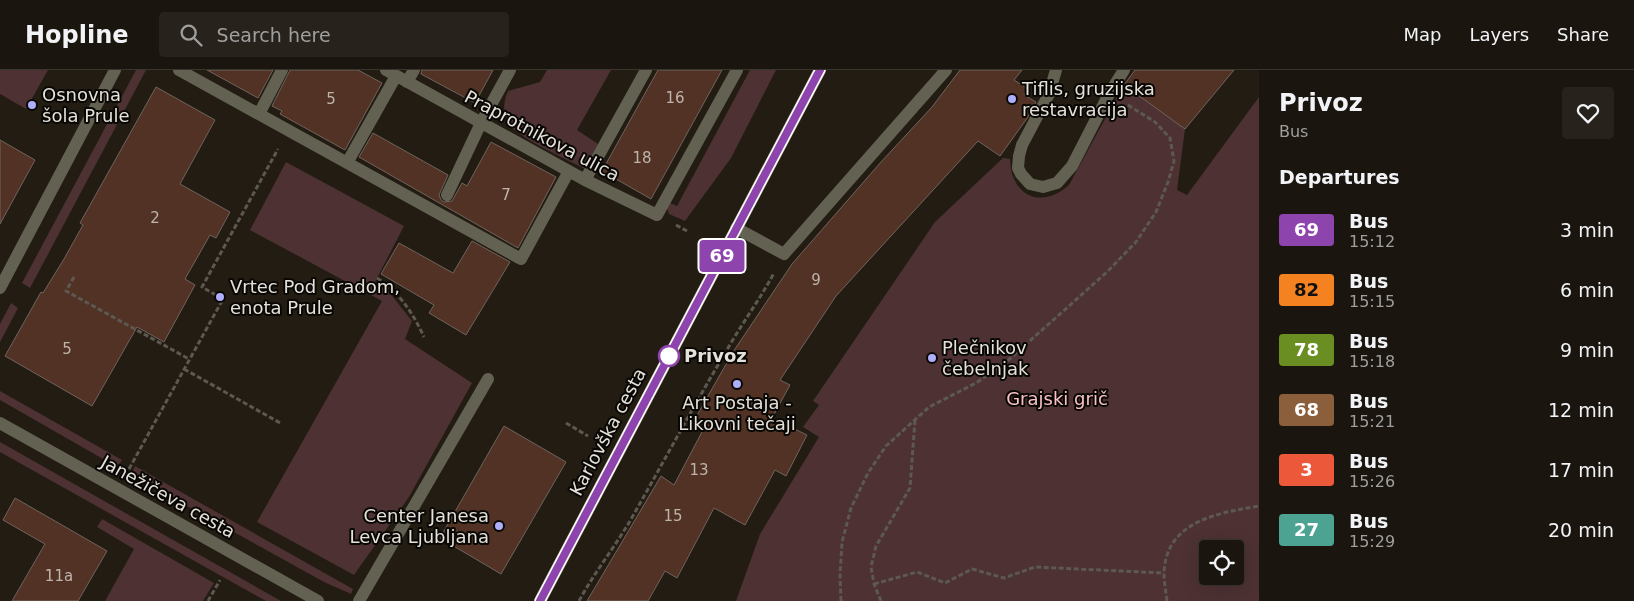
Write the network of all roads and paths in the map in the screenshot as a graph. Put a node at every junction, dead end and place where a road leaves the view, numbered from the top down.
1 (116, 70) edge
2 (179, 70) edge
3 (282, 70) edge
4 (414, 70) edge
5 (510, 70) edge
6 (646, 70) edge
7 (737, 70) edge
8 (820, 70) edge
9 (946, 70) edge
10 (1056, 70) edge
11 (1124, 70) edge
12 (397, 76) edge
13 (1109, 94) junction
14 (259, 114) junction
15 (481, 123) junction
16 (288, 131) junction
17 (347, 163) junction
18 (569, 171) junction
19 (585, 180) junction
20 (447, 195) dead end
21 (736, 228) junction
22 (784, 254) junction
23 (74, 277) dead end
24 (377, 278) dead end
25 (0, 288) edge
26 (424, 337) dead end
27 (189, 359) junction
28 (184, 369) junction
29 (488, 378) dead end
30 (915, 419) junction
31 (0, 423) edge
32 (282, 424) dead end
33 (566, 424) dead end
34 (588, 436) dead end
35 (117, 489) junction
36 (1259, 506) edge
37 (1164, 573) junction
38 (220, 580) dead end
39 (874, 584) junction
40 (208, 601) edge
41 (318, 601) edge
42 (359, 601) edge
43 (540, 601) edge
44 (579, 601) edge
45 (841, 601) edge
46 (881, 601) edge
47 (1167, 601) edge

1 - 25 street
2 - 14 street
3 - 14 street
4 - 12 street
5 - 15 street
6 - 19 street
7 - 19 street, Praprotnikova ulica
8 - 21 main road, Karlovška cesta
9 - 22 street
10 - 13 street
11 - 13 street
12 - 15 street, Praprotnikova ulica
12 - 17 street
13 - 30 path
14 - 16 street
15 - 18 street, Praprotnikova ulica
15 - 20 street
16 - 17 street
16 - 27 path
17 - 18 street
18 - 19 street, Praprotnikova ulica
21 - 22 street
21 - 43 main road, Karlovška cesta
22 - 44 path
23 - 27 path
24 - 26 path
27 - 28 path
28 - 32 path
28 - 35 path
29 - 42 street
30 - 39 path
30 - 45 path
31 - 35 street, Janežičeva cesta
33 - 34 path
35 - 41 street, Janežičeva cesta
36 - 37 path
37 - 39 path
37 - 47 path
38 - 40 path
39 - 46 path

